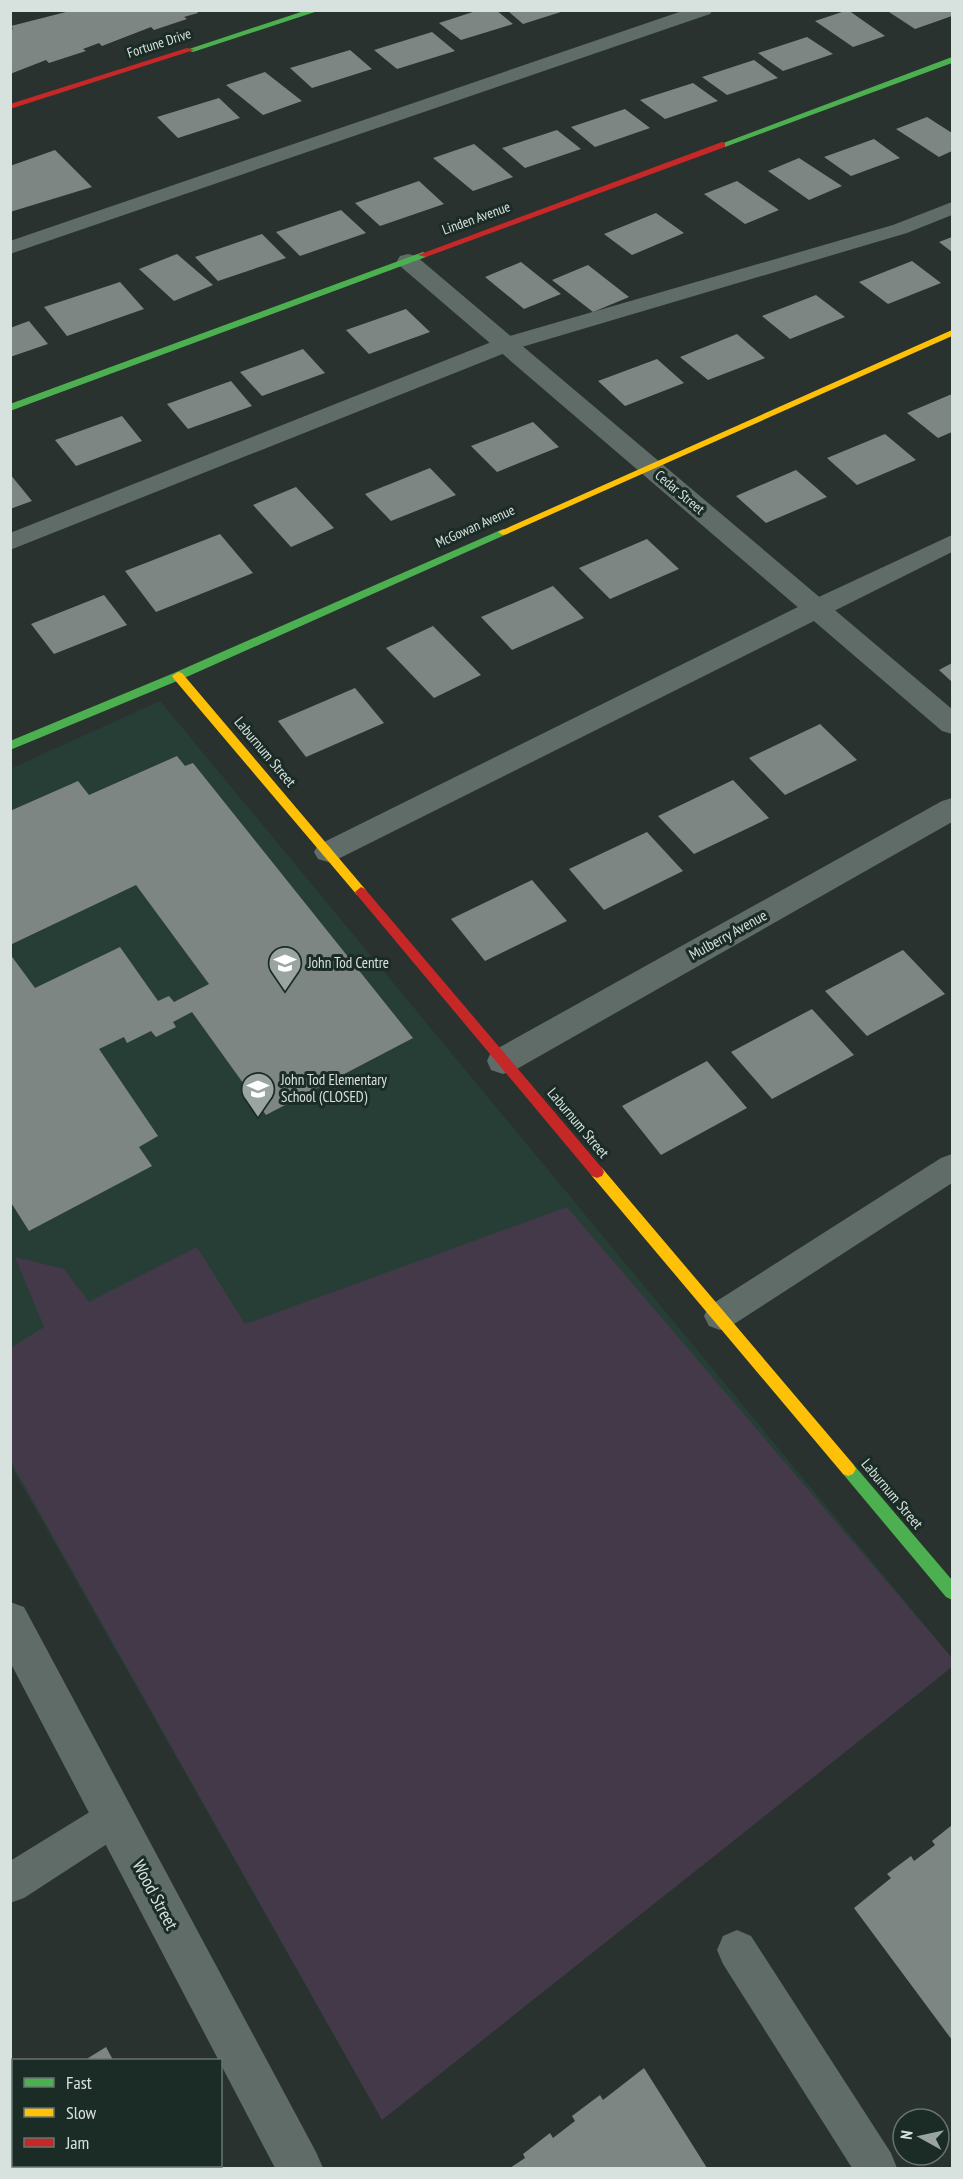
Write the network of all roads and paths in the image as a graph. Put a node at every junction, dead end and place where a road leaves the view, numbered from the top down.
1 (317, 10) edge
2 (704, 10) edge
3 (952, 60) edge
4 (10, 107) edge
5 (952, 208) edge
6 (10, 248) edge
7 (408, 261) junction
8 (952, 333) edge
9 (507, 344) junction
10 (10, 408) edge
11 (650, 467) junction
12 (10, 542) edge
13 (952, 543) edge
14 (817, 608) junction
15 (178, 676) junction
16 (952, 724) edge
17 (10, 746) edge
18 (952, 809) edge
19 (328, 852) junction
20 (503, 1060) junction
21 (952, 1167) edge
22 (720, 1316) junction
23 (952, 1592) edge
24 (10, 1622) edge
25 (114, 1818) junction
26 (10, 1884) edge
27 (737, 1950) dead end
28 (300, 2169) edge
29 (876, 2169) edge

1 - 4 street, Fortune Drive
2 - 6 lane
3 - 7 street, Linden Avenue
5 - 9 lane
7 - 9 street, Cedar Street
7 - 10 street, Linden Avenue
8 - 11 street, McGowan Avenue
9 - 11 street, Cedar Street
9 - 12 lane
11 - 14 street, Cedar Street
11 - 15 street, McGowan Avenue
13 - 14 lane
14 - 16 street, Cedar Street
14 - 19 lane
15 - 17 street, McGowan Avenue
15 - 19 street, Laburnum Street
18 - 20 street, Mulberry Avenue
19 - 20 street, Laburnum Street
20 - 22 street, Laburnum Street
21 - 22 lane
22 - 23 street, Laburnum Street
24 - 25 street, Wood Street
25 - 26 lane
25 - 28 street, Wood Street
27 - 29 lane

